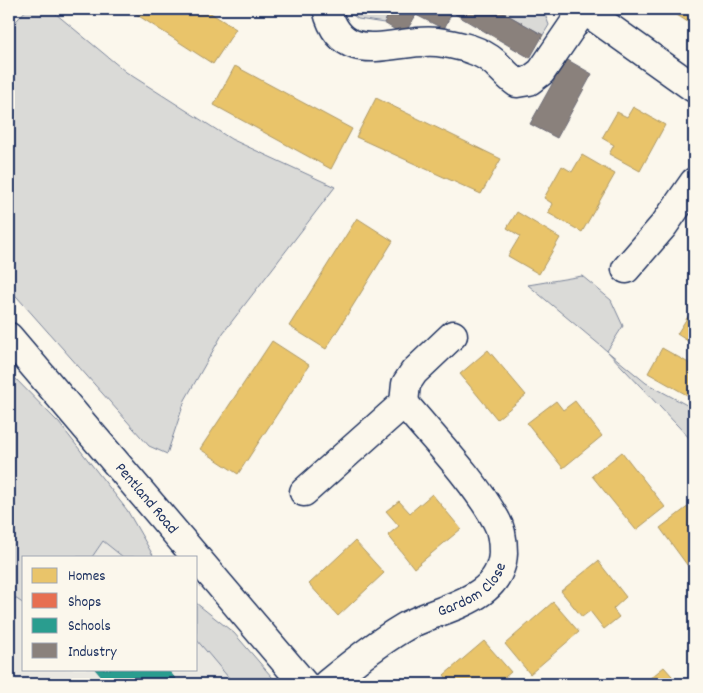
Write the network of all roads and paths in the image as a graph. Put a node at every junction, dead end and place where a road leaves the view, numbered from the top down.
1 (327, 9) edge
2 (584, 9) edge
3 (694, 88) edge
4 (694, 182) edge
5 (626, 270) dead end
6 (454, 335) dead end
7 (11, 340) edge
8 (404, 403) junction
9 (304, 492) dead end
10 (196, 556) edge
11 (198, 558) edge
12 (304, 684) edge
13 (327, 684) edge

1 - 2 street
2 - 3 street
4 - 5 street
6 - 8 street
7 - 10 street, Pentland Road
8 - 9 street
8 - 13 street, Gardom Close
11 - 12 street, Pentland Road

